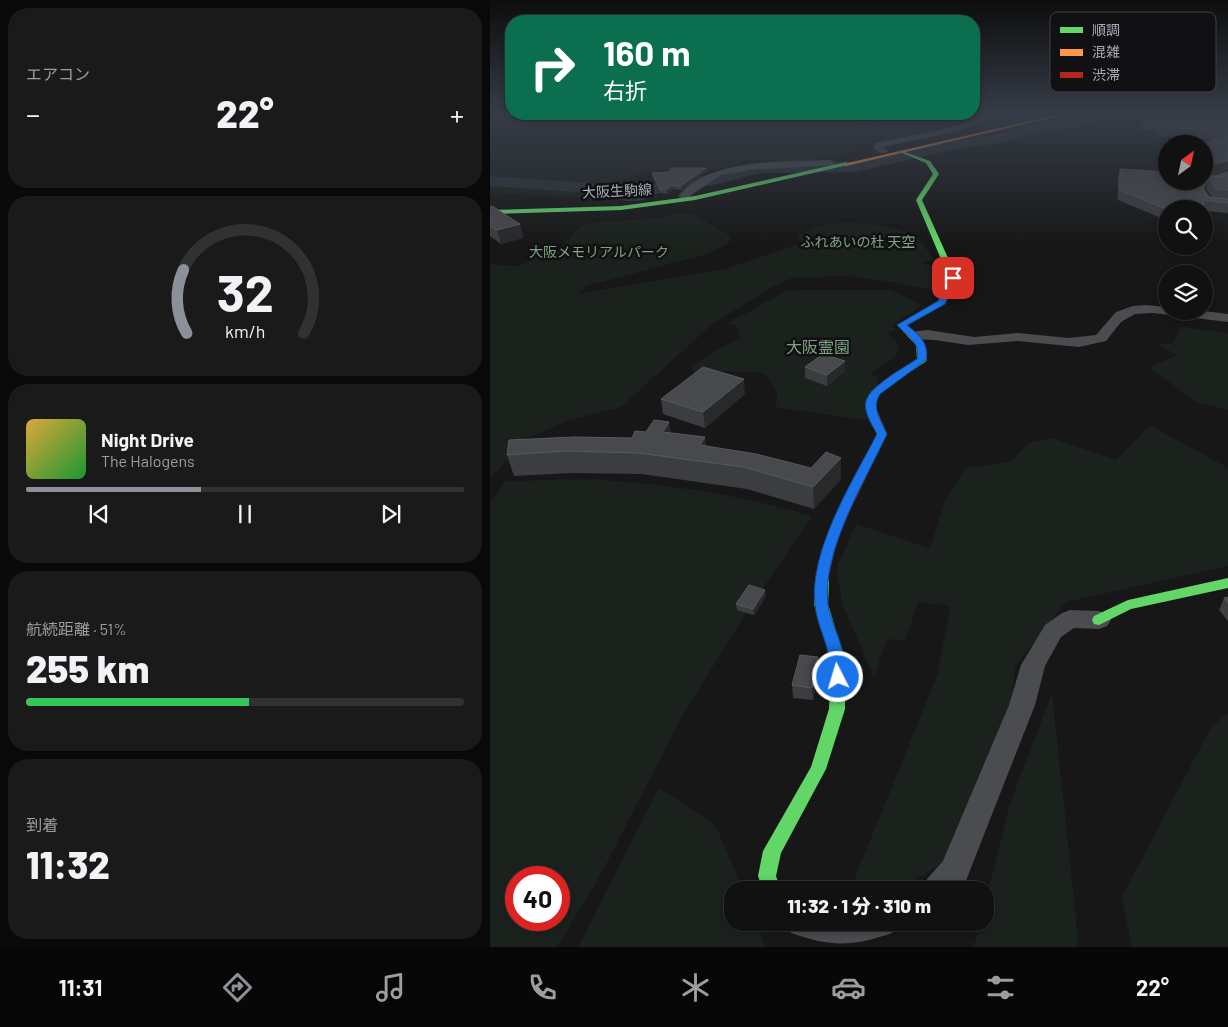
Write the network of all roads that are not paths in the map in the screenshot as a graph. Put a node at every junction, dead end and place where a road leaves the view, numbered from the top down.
1 (858, 158) edge
2 (882, 158) edge
3 (920, 158) edge
4 (831, 166) junction
5 (1228, 174) edge
6 (1213, 178) edge
7 (1200, 190) edge
8 (683, 196) junction
9 (536, 199) dead end
10 (1228, 205) edge
11 (490, 212) edge
12 (1158, 310) edge
13 (1213, 316) edge
14 (1228, 318) edge
15 (914, 335) junction
16 (1228, 583) edge
17 (1100, 620) joint
18 (768, 881) edge
19 (946, 881) edge
20 (827, 931) edge
21 (855, 931) edge

1 - 4 main road, 大阪生駒線
2 - 4 main road, 大阪生駒線
3 - 15 main road
4 - 8 main road, 大阪生駒線
4 - 8 street
4 - 11 main road, 大阪生駒線
5 - 6 street
7 - 10 street
8 - 9 main road, 大阪生駒線
12 - 15 street
13 - 14 street
15 - 18 main road
16 - 17 main road
17 - 19 street
20 - 21 street

